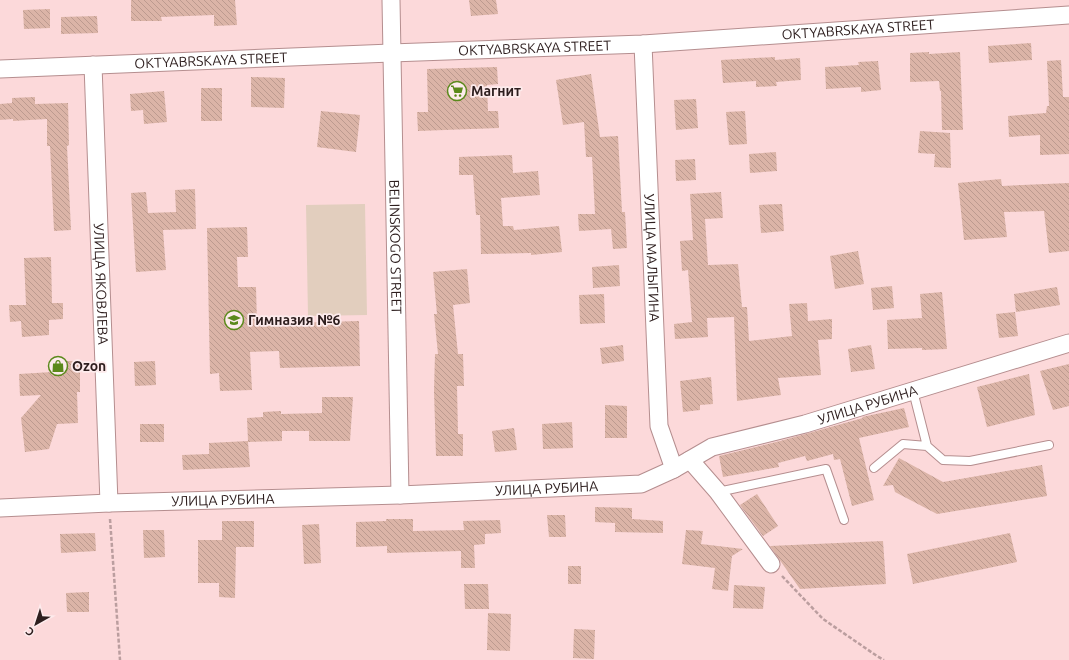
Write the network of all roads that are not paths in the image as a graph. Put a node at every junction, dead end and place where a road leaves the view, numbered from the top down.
1 (390, 0) edge
2 (1069, 15) edge
3 (643, 44) junction
4 (391, 53) junction
5 (93, 65) junction
6 (0, 69) edge
7 (1069, 343) edge
8 (913, 391) junction
9 (1049, 445) dead end
10 (927, 446) junction
11 (690, 460) junction
12 (874, 468) dead end
13 (674, 469) junction
14 (718, 492) junction
15 (400, 495) junction
16 (109, 503) junction
17 (0, 508) edge
18 (844, 520) dead end
19 (771, 564) road end

1 - 4 street, BELINSKOGO STREET
2 - 3 street, OKTYABRSKAYA STREET
3 - 4 street, OKTYABRSKAYA STREET
3 - 13 street, УЛИЦА МАЛЫГИНА
4 - 5 street, OKTYABRSKAYA STREET
4 - 15 street, BELINSKOGO STREET
5 - 6 street, OKTYABRSKAYA STREET
5 - 16 street, УЛИЦА ЯКОВЛЕВА
7 - 8 street, УЛИЦА РУБИНА
8 - 10 lane
8 - 11 street, УЛИЦА РУБИНА
9 - 10 lane
10 - 12 lane
11 - 13 street, УЛИЦА РУБИНА
11 - 14 street
13 - 15 street, УЛИЦА РУБИНА
14 - 18 lane
14 - 19 street
15 - 16 street, УЛИЦА РУБИНА
16 - 17 street, УЛИЦА РУБИНА

